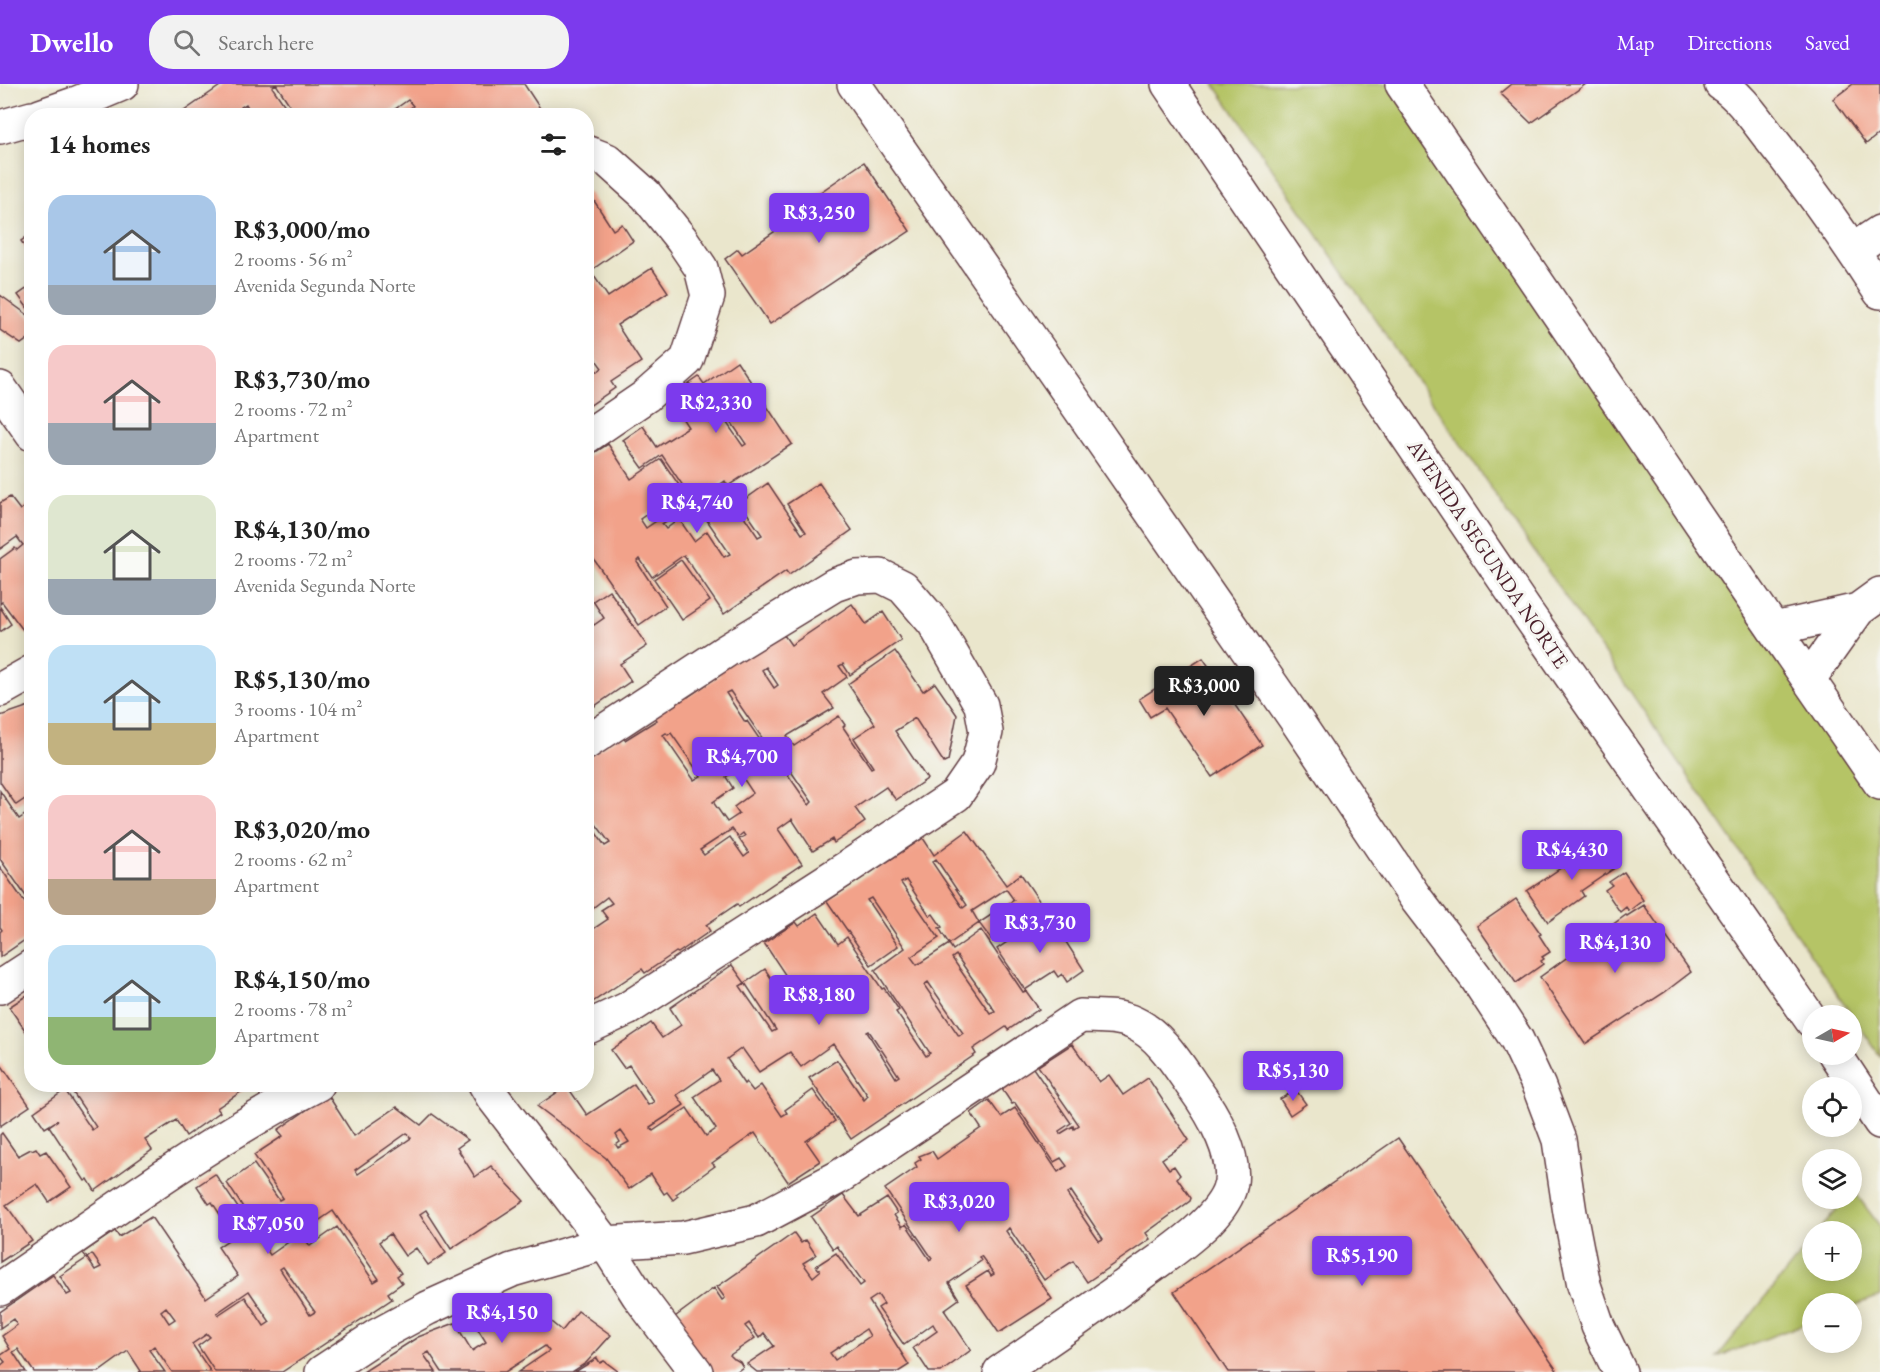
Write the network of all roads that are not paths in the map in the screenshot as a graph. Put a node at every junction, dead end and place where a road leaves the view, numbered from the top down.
1 (122, 84) edge
2 (854, 84) edge
3 (1168, 84) edge
4 (1402, 84) edge
5 (1733, 87) edge
6 (63, 108) edge
7 (24, 120) edge
8 (0, 127) edge
9 (594, 155) edge
10 (1880, 232) edge
11 (1853, 250) junction
12 (1880, 292) edge
13 (0, 388) edge
14 (22, 429) edge
15 (594, 431) edge
16 (1869, 602) edge
17 (1774, 629) junction
18 (24, 676) edge
19 (1809, 679) junction
20 (0, 690) edge
21 (594, 738) edge
22 (1880, 783) edge
23 (24, 971) edge
24 (0, 987) edge
25 (1802, 1007) edge
26 (594, 1024) edge
27 (1842, 1065) edge
28 (304, 1092) edge
29 (490, 1092) edge
30 (1880, 1122) edge
31 (605, 1243) junction
32 (0, 1289) edge
33 (322, 1372) edge
34 (696, 1372) edge
35 (1000, 1372) edge
36 (1620, 1372) edge

1 - 6 street
2 - 36 street
3 - 25 street, AVENIDA SEGUNDA NORTE
4 - 17 street
5 - 11 street
7 - 8 street
9 - 15 street
10 - 11 street
11 - 12 street
13 - 14 street
16 - 17 street
16 - 19 street
17 - 19 street
18 - 20 street
19 - 22 street
21 - 26 street
23 - 24 street
27 - 30 street
28 - 32 street
29 - 31 street
31 - 33 street
31 - 34 street
31 - 35 street

